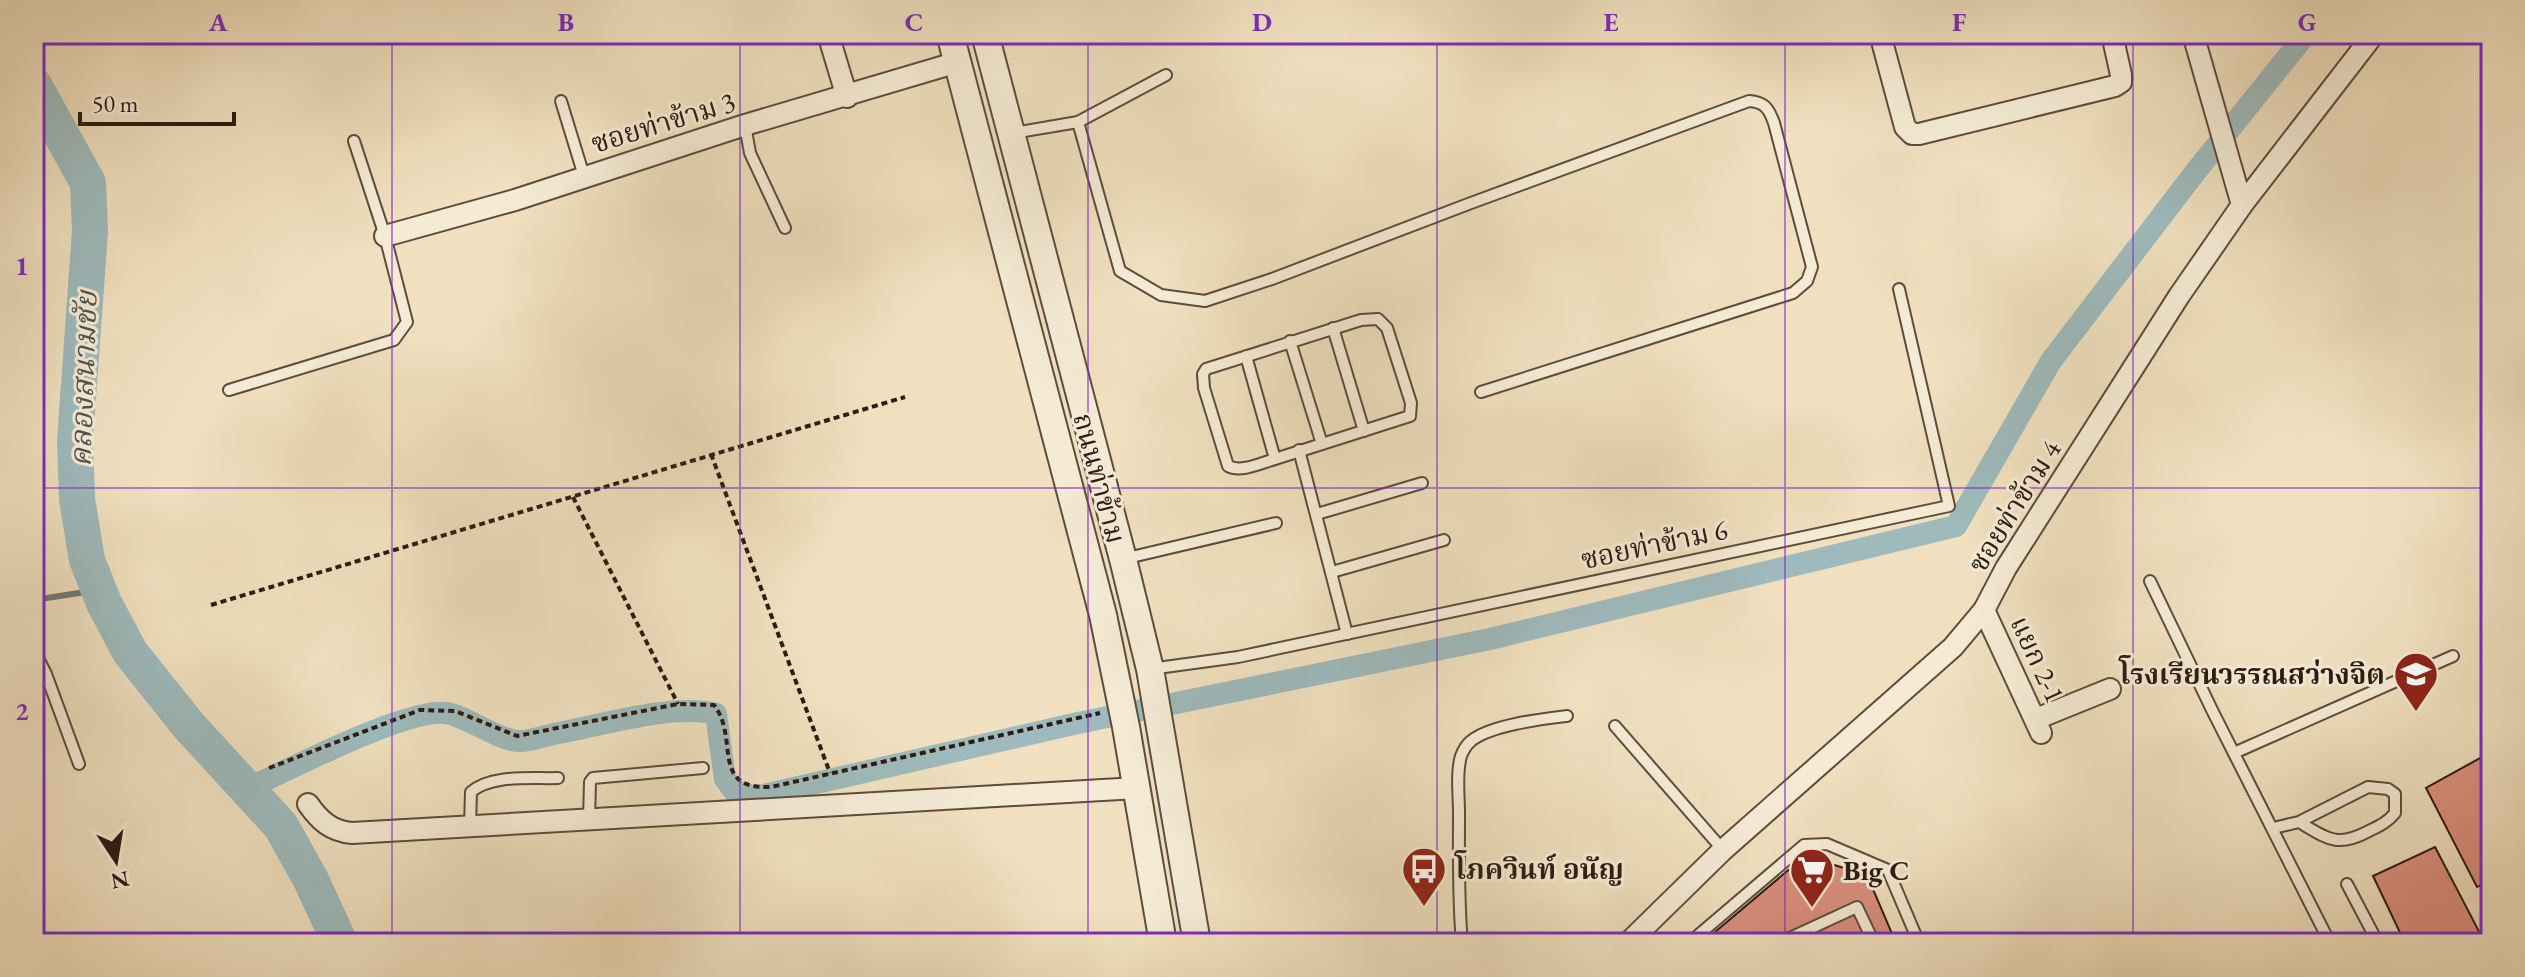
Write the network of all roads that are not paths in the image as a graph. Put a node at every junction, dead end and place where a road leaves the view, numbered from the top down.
1 (828, 34) edge
2 (950, 34) edge
3 (985, 34) edge
4 (1880, 34) edge
5 (2112, 34) edge
6 (2193, 34) edge
7 (2374, 34) edge
8 (958, 62) junction
9 (1166, 75) dead end
10 (847, 97) junction
11 (561, 101) dead end
12 (1078, 122) junction
13 (745, 125) junction
14 (1012, 133) junction
15 (354, 141) dead end
16 (584, 176) junction
17 (2242, 205) junction
18 (785, 228) dead end
19 (385, 236) junction
20 (1899, 289) dead end
21 (1333, 328) junction
22 (1290, 341) junction
23 (1246, 356) junction
24 (229, 390) dead end
25 (1481, 392) dead end
26 (1364, 431) junction
27 (1322, 444) junction
28 (1299, 450) junction
29 (1275, 459) junction
30 (1422, 483) dead end
31 (1317, 514) junction
32 (1276, 523) dead end
33 (1444, 540) dead end
34 (1123, 559) junction
35 (1332, 572) junction
36 (2150, 581) dead end
37 (1984, 610) junction
38 (1347, 634) junction
39 (34, 650) edge
40 (2453, 656) dead end
41 (1151, 677) junction
42 (2110, 689) dead end
43 (1567, 716) dead end
44 (1615, 726) dead end
45 (2234, 753) junction
46 (79, 764) dead end
47 (703, 768) dead end
48 (558, 778) dead end
49 (1137, 788) junction
50 (308, 804) dead end
51 (589, 820) junction
52 (2299, 822) junction
53 (470, 827) junction
54 (2273, 828) junction
55 (1723, 850) junction
56 (2347, 884) dead end
57 (1163, 943) edge
58 (1197, 943) edge
59 (1462, 943) edge
60 (1628, 943) edge
61 (1689, 943) edge
62 (1779, 943) edge
63 (1874, 943) edge
64 (1919, 943) edge
65 (2330, 943) edge
66 (2378, 943) edge

1 - 10 street
2 - 8 street, ถนนท่าข้าม
3 - 14 street, ถนนท่าข้าม
4 - 5 street
6 - 17 street
7 - 17 street, ซอยท่าข้าม 4
8 - 10 street, ซอยท่าข้าม 3
8 - 49 street, ถนนท่าข้าม
9 - 12 lane
10 - 13 street, ซอยท่าข้าม 3
11 - 16 lane
12 - 14 lane
12 - 25 lane
13 - 16 street, ซอยท่าข้าม 3
13 - 18 lane
14 - 34 street, ถนนท่าข้าม
15 - 19 lane
16 - 19 street, ซอยท่าข้าม 3
17 - 37 street, ซอยท่าข้าม 4
19 - 24 lane
20 - 38 lane, ซอยท่าข้าม 6
21 - 22 lane
21 - 26 lane
21 - 26 lane
22 - 23 lane
22 - 27 lane
23 - 29 lane
23 - 29 lane
26 - 27 lane
27 - 28 lane
28 - 29 lane
28 - 31 lane
30 - 31 lane
31 - 35 lane
32 - 34 lane
33 - 35 lane
34 - 41 street, ถนนท่าข้าม
35 - 38 lane
36 - 45 lane
37 - 42 street, แยก 2-1
37 - 55 street, ซอยท่าข้าม 4
38 - 41 lane, ซอยท่าข้าม 6
39 - 46 lane
40 - 45 lane
41 - 58 street, ถนนท่าข้าม
43 - 59 lane
44 - 55 lane
45 - 54 lane
47 - 51 lane
48 - 53 lane
49 - 51 street
49 - 57 street, ถนนท่าข้าม
50 - 53 street
51 - 53 street
52 - 52 lane
52 - 54 lane
54 - 65 lane
55 - 60 street, ซอยท่าข้าม 4
56 - 66 lane
61 - 64 lane
62 - 63 lane

